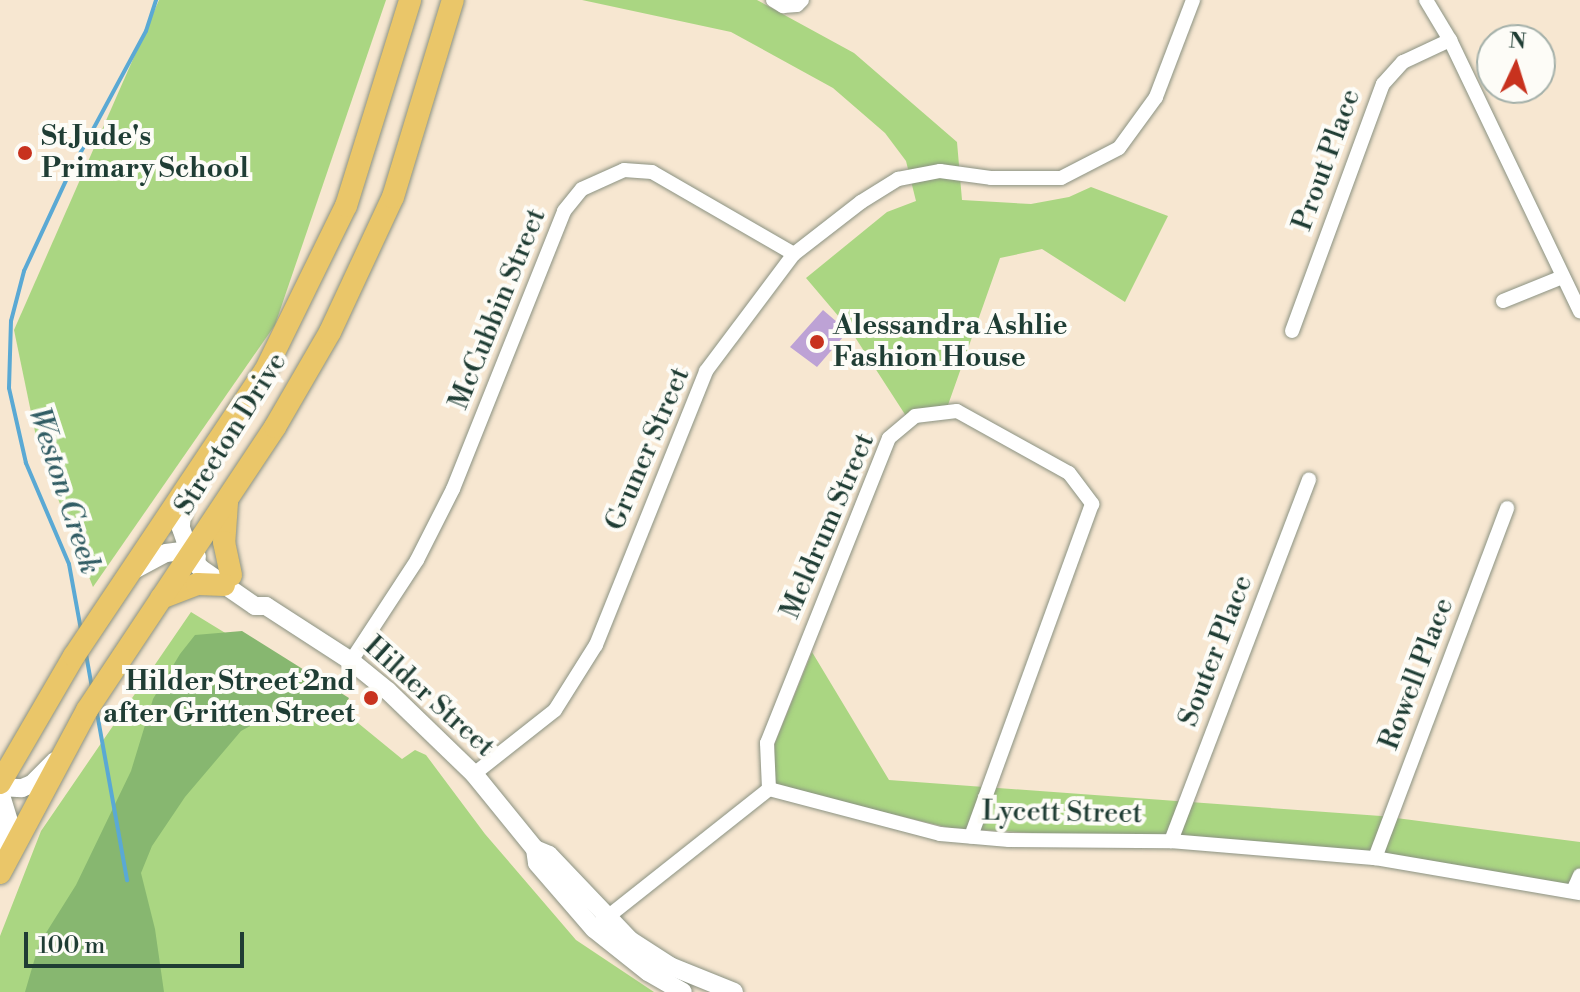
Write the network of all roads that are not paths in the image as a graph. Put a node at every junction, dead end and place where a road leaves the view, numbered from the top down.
1 (410, 0) edge
2 (453, 0) edge
3 (773, 0) edge
4 (802, 0) edge
5 (1193, 0) edge
6 (1426, 0) edge
7 (1450, 40) junction
8 (794, 254) junction
9 (1562, 277) junction
10 (1503, 301) dead end
11 (1580, 311) edge
12 (1292, 331) dead end
13 (1309, 479) dead end
14 (184, 491) junction
15 (228, 498) junction
16 (1507, 508) dead end
17 (190, 554) junction
18 (127, 574) junction
19 (228, 580) junction
20 (161, 598) junction
21 (351, 661) junction
22 (23, 741) junction
23 (0, 748) edge
24 (62, 753) junction
25 (474, 774) junction
26 (0, 787) edge
27 (769, 789) junction
28 (971, 837) junction
29 (1171, 841) junction
30 (1375, 858) junction
31 (3, 865) edge
32 (1580, 875) edge
33 (1576, 892) edge
34 (599, 924) junction
35 (683, 992) edge
36 (734, 992) edge

1 - 14 main road, Streeton Drive
2 - 15 main road, Streeton Drive
3 - 4 street
5 - 8 street, Gruner Street
6 - 7 street
7 - 9 street
7 - 12 street, Prout Place
8 - 21 street, McCubbin Street
8 - 25 street, Gruner Street
9 - 10 street
9 - 11 street
13 - 29 street, Souter Place
14 - 17 street
14 - 18 main road, Streeton Drive
15 - 17 main road, Streeton Drive
15 - 19 main road
16 - 30 street, Rowell Place
17 - 18 street
17 - 19 street, Hilder Street
17 - 20 main road, Streeton Drive
18 - 22 main road, Streeton Drive
19 - 20 main road
19 - 21 street, Hilder Street
20 - 24 main road, Streeton Drive
21 - 25 street, Hilder Street
22 - 23 main road
22 - 26 main road, Streeton Drive
24 - 26 street
24 - 31 main road, Streeton Drive
25 - 34 street, Hilder Street
26 - 31 street
27 - 28 street, Lycett Street
27 - 28 street, Meldrum Street
27 - 34 street
28 - 29 street, Lycett Street
29 - 30 street, Lycett Street
30 - 33 street, Lycett Street
32 - 33 street
34 - 35 street, Hilder Street
34 - 36 street, Hilder Street

